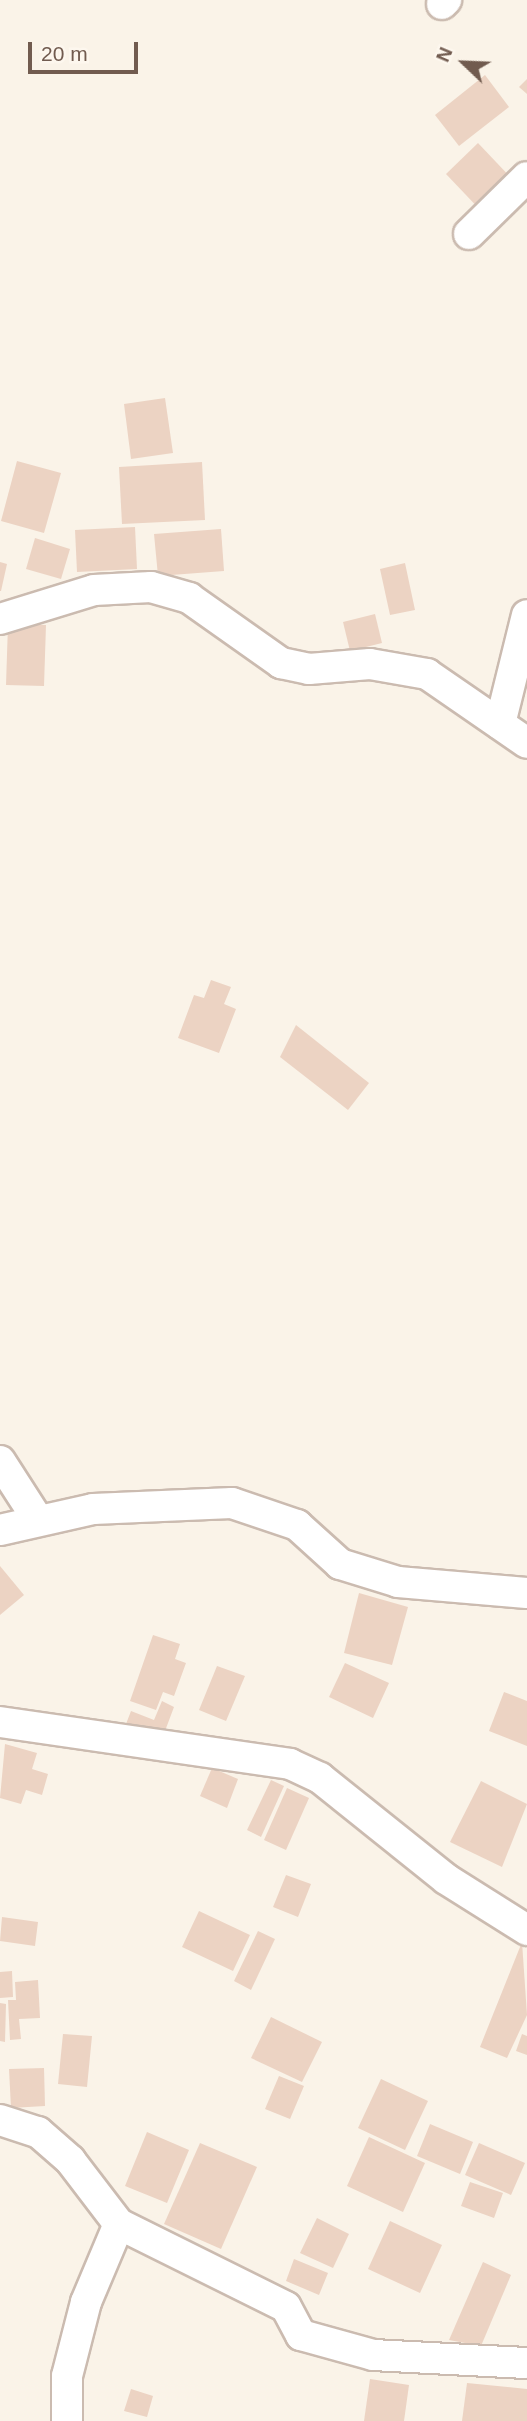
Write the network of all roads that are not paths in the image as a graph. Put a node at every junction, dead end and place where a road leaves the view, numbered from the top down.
1 (527, 177) edge
2 (469, 234) dead end
3 (527, 615) edge
4 (0, 619) edge
5 (500, 724) junction
6 (527, 743) edge
7 (0, 1461) edge
8 (38, 1520) junction
9 (0, 1530) edge
10 (527, 1593) edge
11 (0, 1722) edge
12 (527, 1930) edge
13 (0, 2119) edge
14 (119, 2224) junction
15 (527, 2363) edge
16 (67, 2421) edge

1 - 2 street
3 - 5 street
4 - 5 street
5 - 6 street
7 - 8 street
8 - 9 street
8 - 10 street
11 - 12 street
13 - 14 street
14 - 15 street
14 - 16 street

